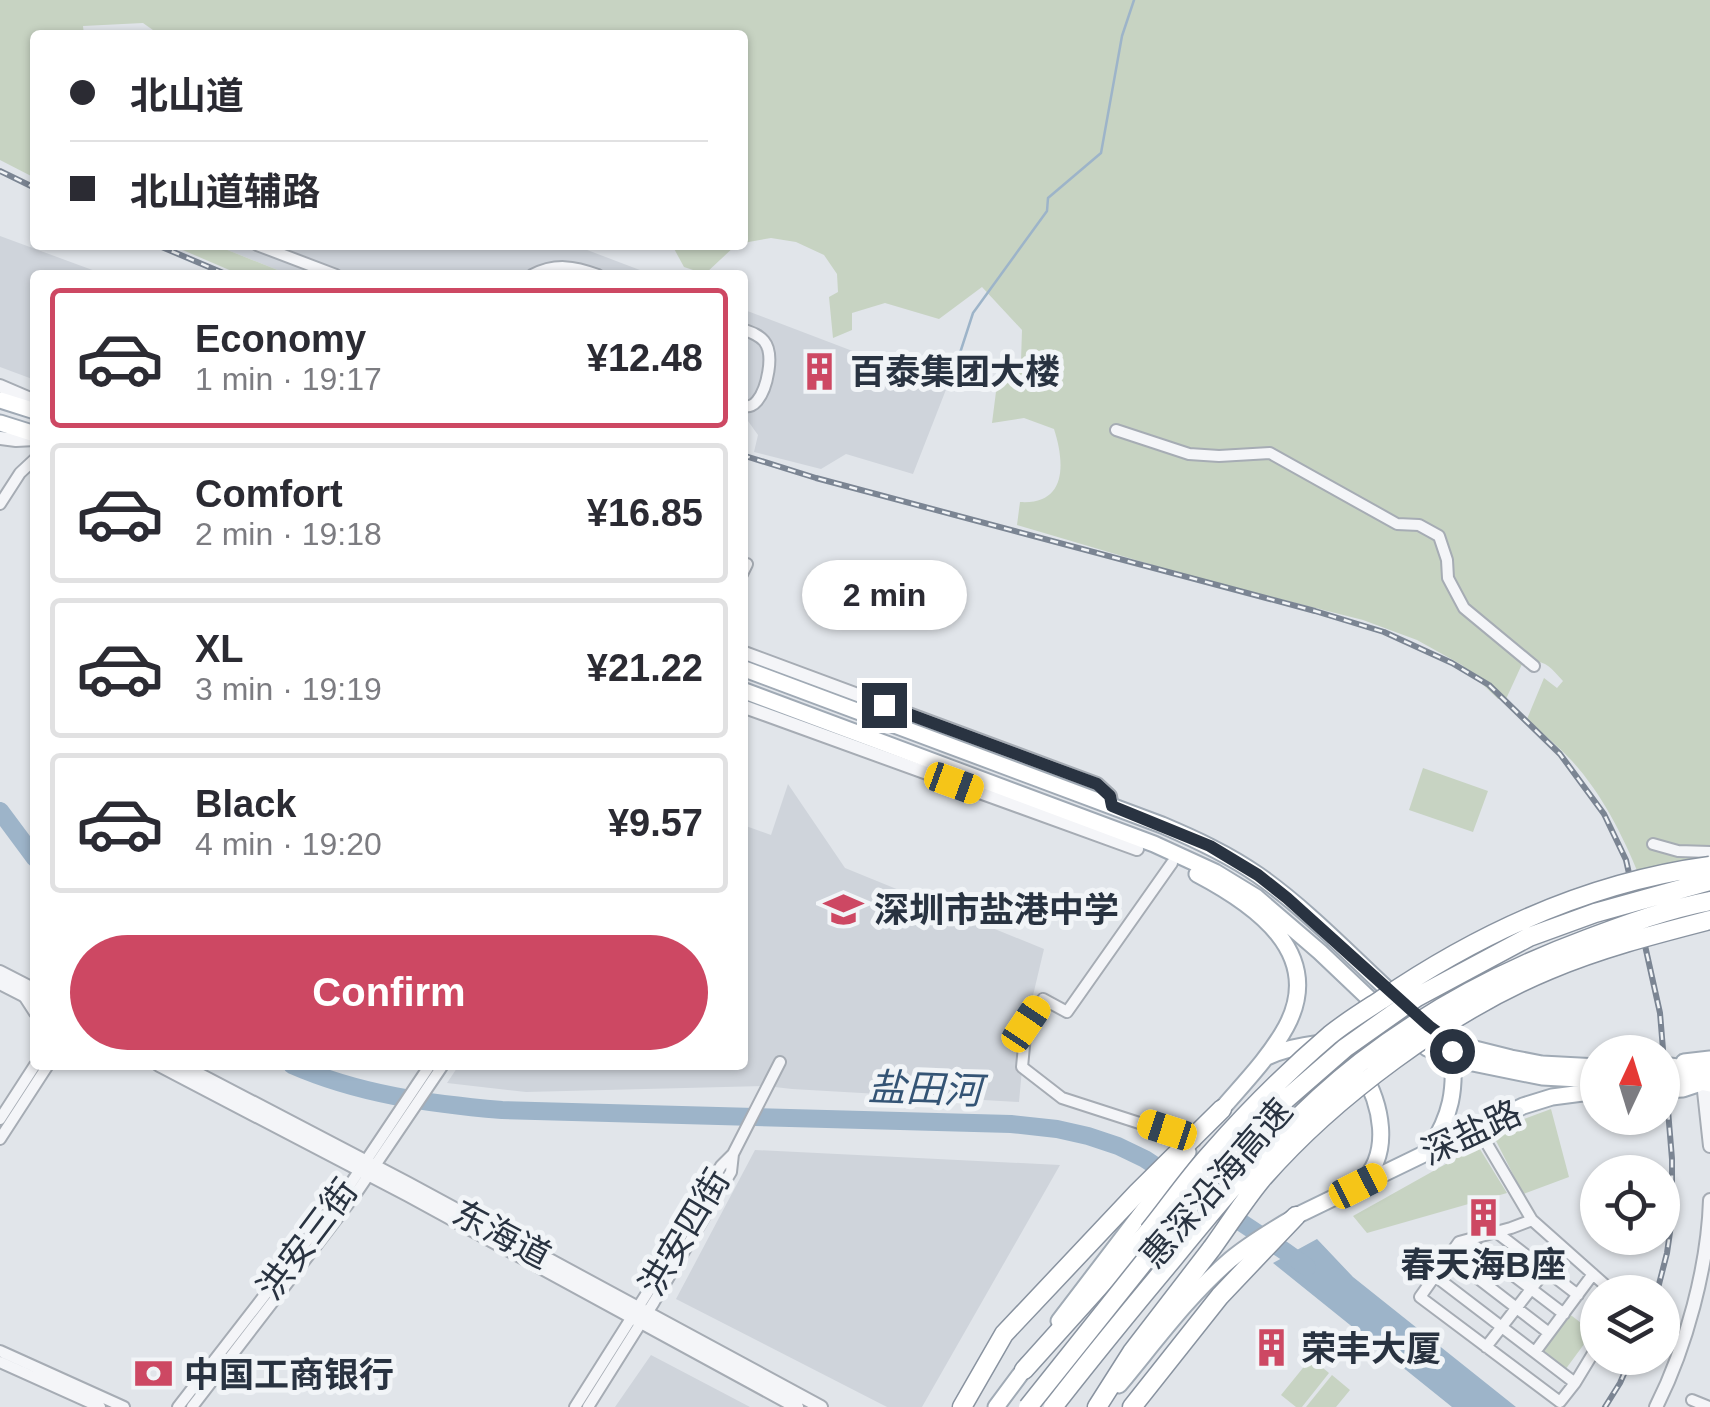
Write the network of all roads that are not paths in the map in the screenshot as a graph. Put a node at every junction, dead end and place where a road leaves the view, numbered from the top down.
1 (270, 250) edge
2 (323, 270) edge
3 (541, 270) edge
4 (584, 270) edge
5 (748, 331) edge
6 (0, 386) edge
7 (30, 399) edge
8 (0, 400) edge
9 (748, 406) edge
10 (30, 410) edge
11 (0, 423) edge
12 (1116, 430) dead end
13 (30, 434) edge
14 (30, 437) edge
15 (0, 438) edge
16 (30, 464) edge
17 (0, 504) edge
18 (748, 654) edge
19 (1534, 666) dead end
20 (748, 670) edge
21 (748, 692) edge
22 (748, 708) edge
23 (918, 770) junction
24 (962, 772) junction
25 (1112, 806) junction
26 (1077, 816) junction
27 (1653, 844) dead end
28 (1137, 849) junction
29 (1710, 852) edge
30 (1172, 862) junction
31 (1710, 866) edge
32 (1710, 881) edge
33 (1710, 901) edge
34 (1710, 920) edge
35 (0, 972) edge
36 (0, 983) edge
37 (30, 991) edge
38 (30, 991) edge
39 (1416, 1039) junction
40 (1326, 1042) junction
41 (1452, 1051) junction
42 (1710, 1059) edge
43 (1261, 1060) junction
44 (780, 1062) dead end
45 (1580, 1066) edge
46 (1680, 1066) edge
47 (32, 1070) edge
48 (45, 1070) edge
49 (169, 1070) edge
50 (190, 1070) edge
51 (428, 1070) edge
52 (438, 1070) edge
53 (1680, 1073) edge
54 (1708, 1079) edge
55 (1580, 1083) edge
56 (422, 1087) junction
57 (1680, 1089) edge
58 (1580, 1091) edge
59 (1222, 1109) joint
60 (0, 1118) edge
61 (1709, 1119) edge
62 (1477, 1128) junction
63 (0, 1139) edge
64 (1193, 1142) junction
65 (1710, 1146) edge
66 (1428, 1152) junction
67 (368, 1168) junction
68 (1358, 1186) junction
69 (1145, 1191) junction
70 (1710, 1200) edge
71 (1296, 1216) joint
72 (1532, 1220) junction
73 (1710, 1224) edge
74 (1496, 1232) junction
75 (1468, 1240) junction
76 (1563, 1248) junction
77 (1250, 1253) junction
78 (1449, 1256) junction
79 (1546, 1271) junction
80 (1594, 1274) joint
81 (1435, 1276) junction
82 (1532, 1290) junction
83 (1578, 1295) junction
84 (1517, 1308) junction
85 (1564, 1314) junction
86 (640, 1315) junction
87 (1503, 1328) junction
88 (1549, 1333) junction
89 (1486, 1347) junction
90 (0, 1351) edge
91 (1535, 1352) junction
92 (0, 1362) edge
93 (1024, 1370) junction
94 (1580, 1375) edge
95 (1575, 1383) junction
96 (1692, 1400) dead end
97 (1657, 1406) edge
98 (100, 1407) edge
99 (124, 1407) edge
100 (178, 1407) edge
101 (192, 1407) edge
102 (575, 1407) edge
103 (588, 1407) edge
104 (797, 1407) edge
105 (821, 1407) edge
106 (962, 1407) edge
107 (996, 1407) edge
108 (1028, 1407) edge
109 (1053, 1407) edge
110 (1099, 1407) edge
111 (1132, 1407) edge
112 (1709, 1407) edge

1 - 2 street
3 - 4 street
5 - 9 street
6 - 7 street
8 - 10 main road
11 - 13 main road
12 - 19 street
14 - 15 street
16 - 17 street
18 - 25 street
20 - 25 main road
21 - 24 main road
22 - 23 street
23 - 24 main road
23 - 28 street
24 - 26 main road
25 - 41 main road
26 - 28 main road
26 - 39 main road
27 - 29 street
28 - 30 main road
30 - 43 main road
30 - 64 street
31 - 93 highway, bridge
32 - 108 highway, 惠深沿海高速, bridge
33 - 109 highway, 惠深沿海高速, bridge
34 - 110 highway, bridge
35 - 37 street
36 - 38 street
39 - 40 main road
39 - 41 main road
40 - 43 main road
40 - 68 main road
41 - 45 main road
41 - 55 main road
41 - 66 main road
42 - 46 main road
43 - 59 main road
44 - 86 street, 洪安四街
47 - 60 street
48 - 63 street
49 - 67 street, 东海道
50 - 67 street, 东海道
51 - 56 street, 洪安三街
52 - 56 street, 洪安三街
53 - 54 main road
54 - 57 main road
54 - 61 street
56 - 67 street, 洪安三街
58 - 62 main road, 深盐路
59 - 64 highway
61 - 65 street
62 - 66 main road, 深盐路
62 - 72 street
64 - 69 main road
64 - 69 highway
66 - 68 main road, 深盐路
67 - 86 street, 东海道
67 - 100 street, 洪安三街
67 - 101 street, 洪安三街
68 - 71 main road, 深盐路
69 - 93 main road
69 - 106 highway
70 - 73 street
71 - 77 highway
72 - 74 street
72 - 76 street
73 - 97 street
74 - 75 street
74 - 79 street
75 - 78 street
75 - 82 street
76 - 79 street
76 - 80 street
77 - 110 main road
77 - 111 highway
78 - 81 street
78 - 84 street
79 - 82 street
79 - 83 street
80 - 83 street
81 - 87 street
81 - 89 street
82 - 84 street
82 - 85 street
83 - 85 street
84 - 87 street
84 - 88 street
85 - 88 street
86 - 102 street, 洪安四街
86 - 103 street, 洪安四街
86 - 104 street, 东海道
86 - 105 street, 东海道
87 - 89 street
87 - 91 street
88 - 91 street
89 - 95 street
90 - 99 street
91 - 95 street
92 - 98 street
93 - 107 main road
94 - 95 street
96 - 112 street

